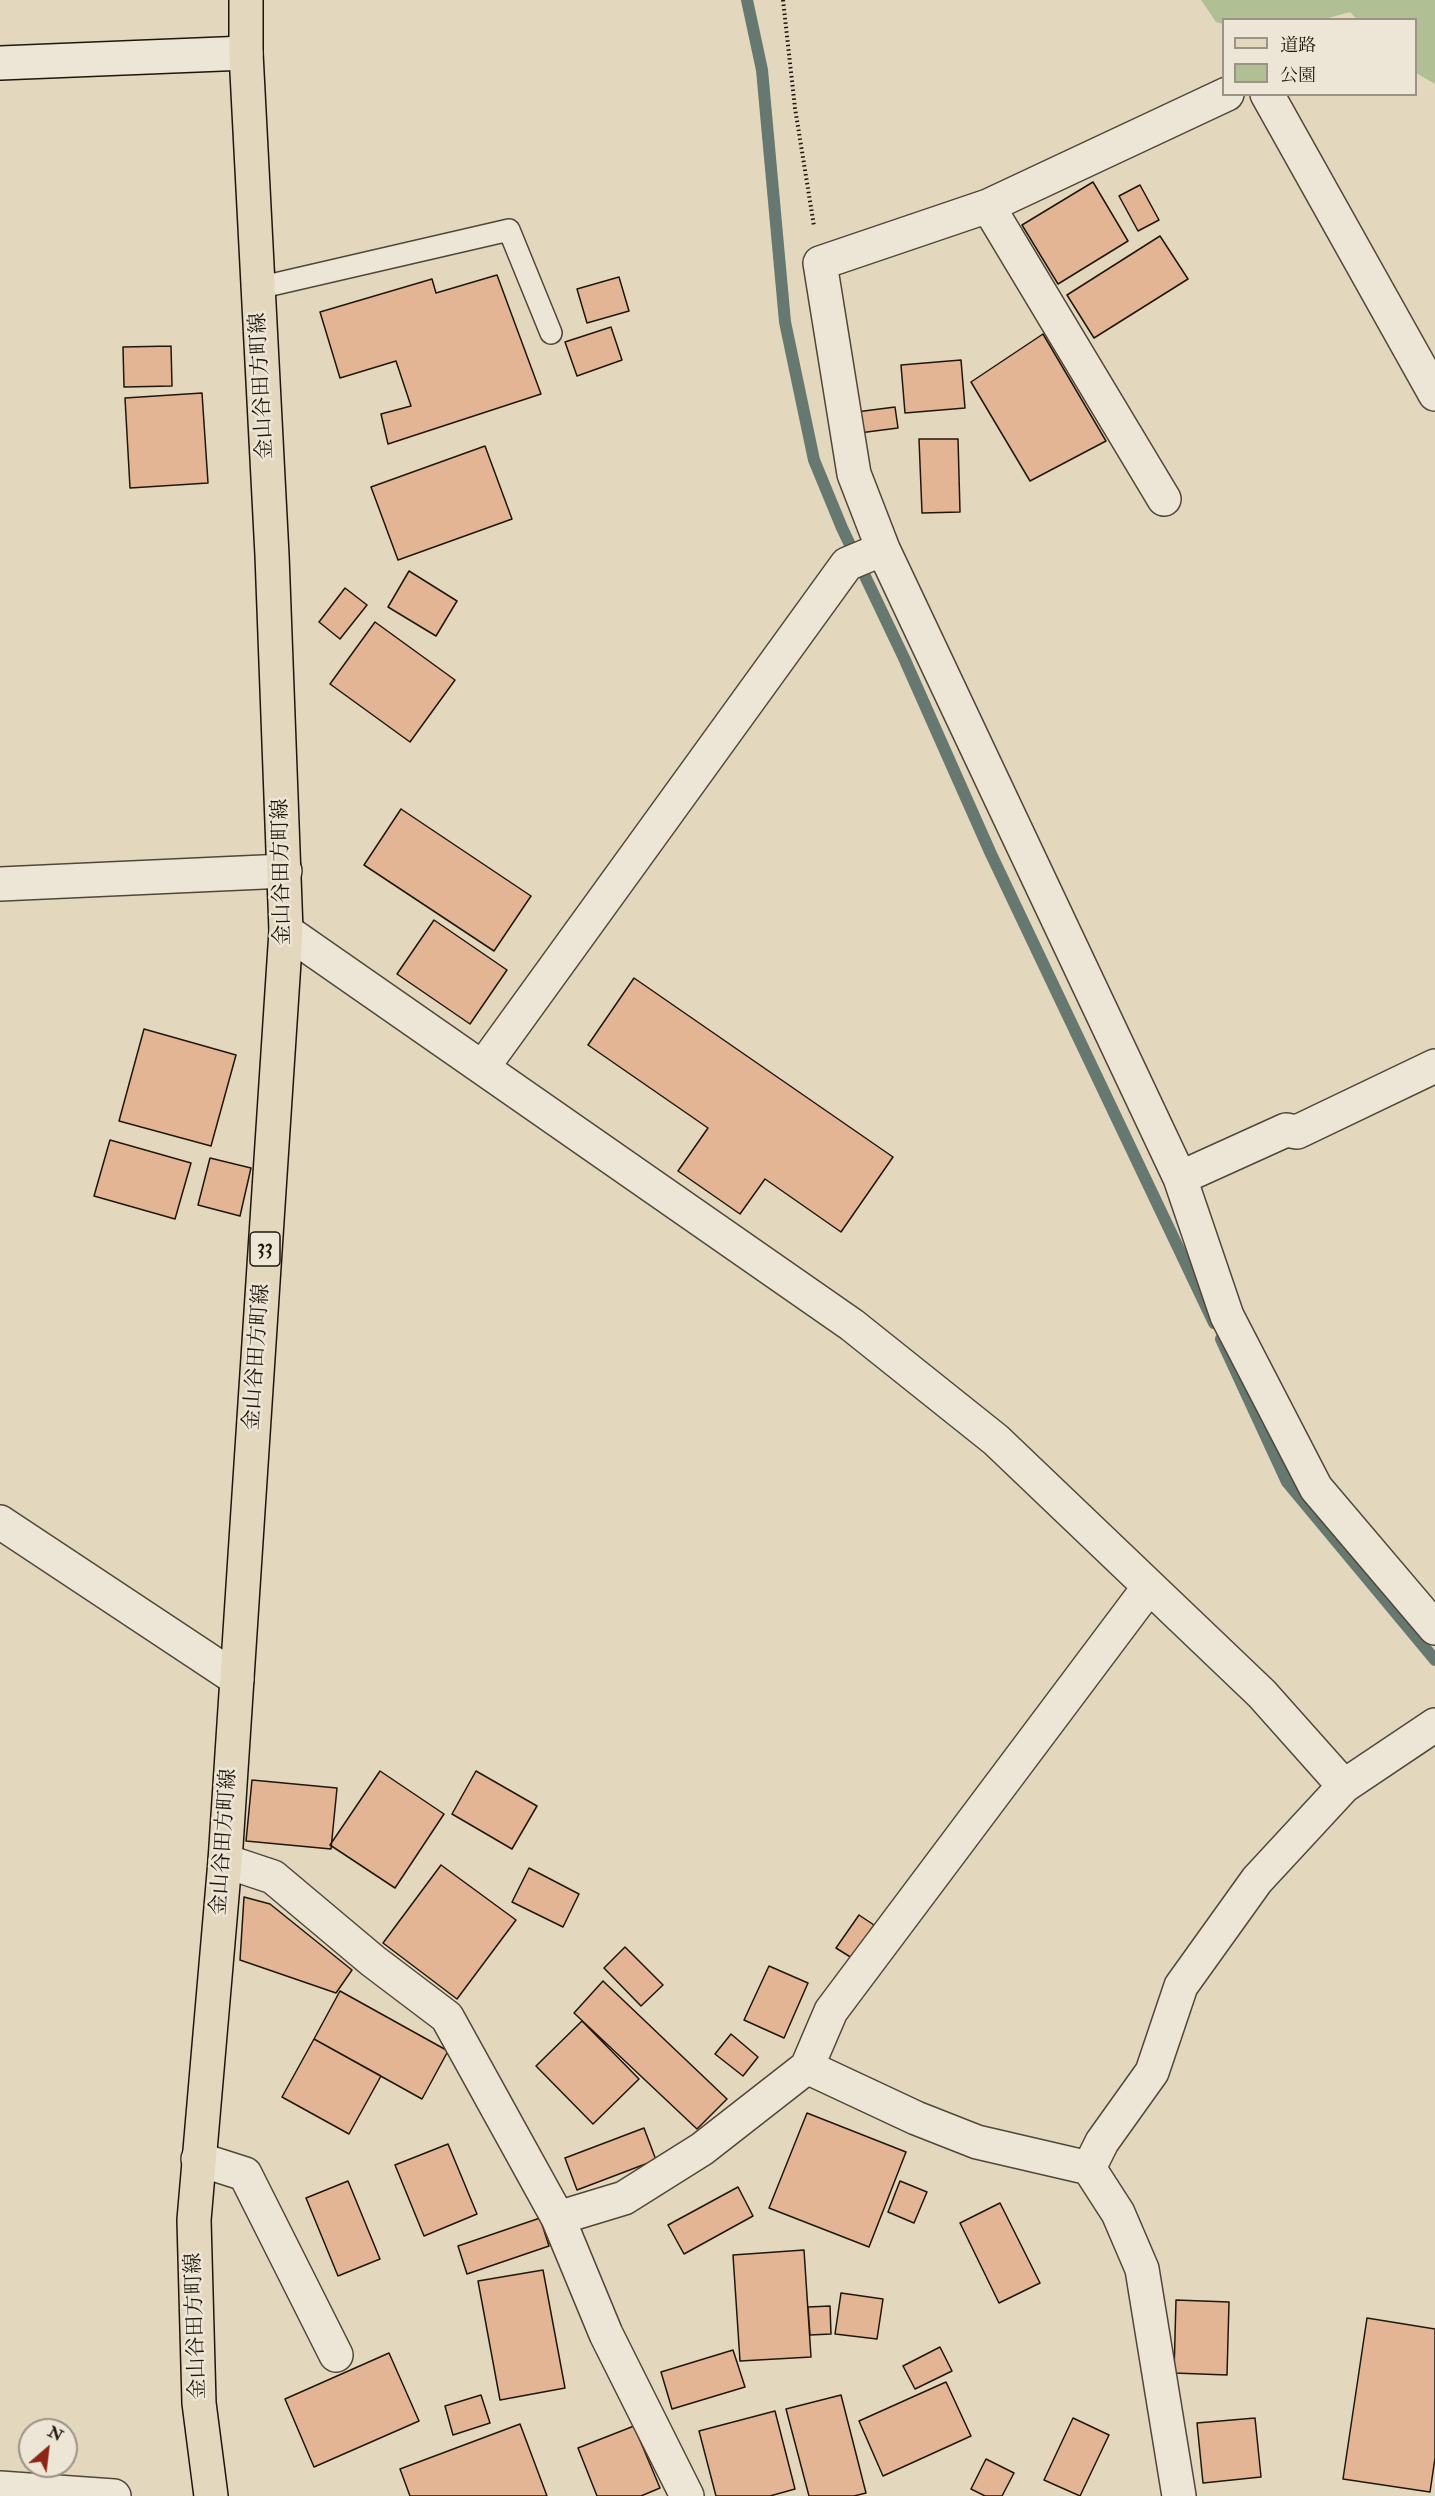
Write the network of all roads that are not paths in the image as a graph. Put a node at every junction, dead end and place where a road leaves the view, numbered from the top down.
1 (246, 0) edge
2 (246, 53) junction
3 (0, 63) edge
4 (1223, 96) edge
5 (1268, 96) edge
6 (988, 206) junction
7 (258, 288) junction
8 (551, 333) dead end
9 (1435, 394) edge
10 (1164, 499) dead end
11 (883, 549) junction
12 (285, 871) junction
13 (0, 884) edge
14 (286, 931) junction
15 (1435, 1066) edge
16 (483, 1067) junction
17 (1180, 1178) junction
18 (0, 1522) edge
19 (1149, 1587) junction
20 (1435, 1628) edge
21 (237, 1679) junction
22 (1435, 1725) edge
23 (1344, 1786) junction
24 (225, 1861) junction
25 (807, 2067) junction
26 (198, 2159) junction
27 (1089, 2169) junction
28 (558, 2218) junction
29 (336, 2355) dead end
30 (0, 2488) edge
31 (114, 2496) edge
32 (211, 2496) edge
33 (687, 2496) edge
34 (1179, 2496) edge

1 - 2 main road, 金山谷田方町線 / 33
2 - 3 street
2 - 7 main road, 金山谷田方町線 / 33
4 - 6 street
5 - 9 street
6 - 10 street
6 - 11 street
7 - 8 lane
7 - 12 main road, 金山谷田方町線 / 33
11 - 16 street
11 - 17 street
12 - 13 street
12 - 14 main road, 金山谷田方町線 / 33
14 - 16 street
14 - 21 main road, 金山谷田方町線 / 33
15 - 17 street
16 - 19 street
17 - 20 street
18 - 21 street
19 - 23 street
19 - 25 street
21 - 24 main road, 金山谷田方町線 / 33
22 - 23 street
23 - 27 street
24 - 26 main road, 金山谷田方町線 / 33
24 - 28 street
25 - 27 street
25 - 28 street
26 - 29 street
26 - 32 main road, 金山谷田方町線 / 33
27 - 34 street
28 - 33 street
30 - 31 street

